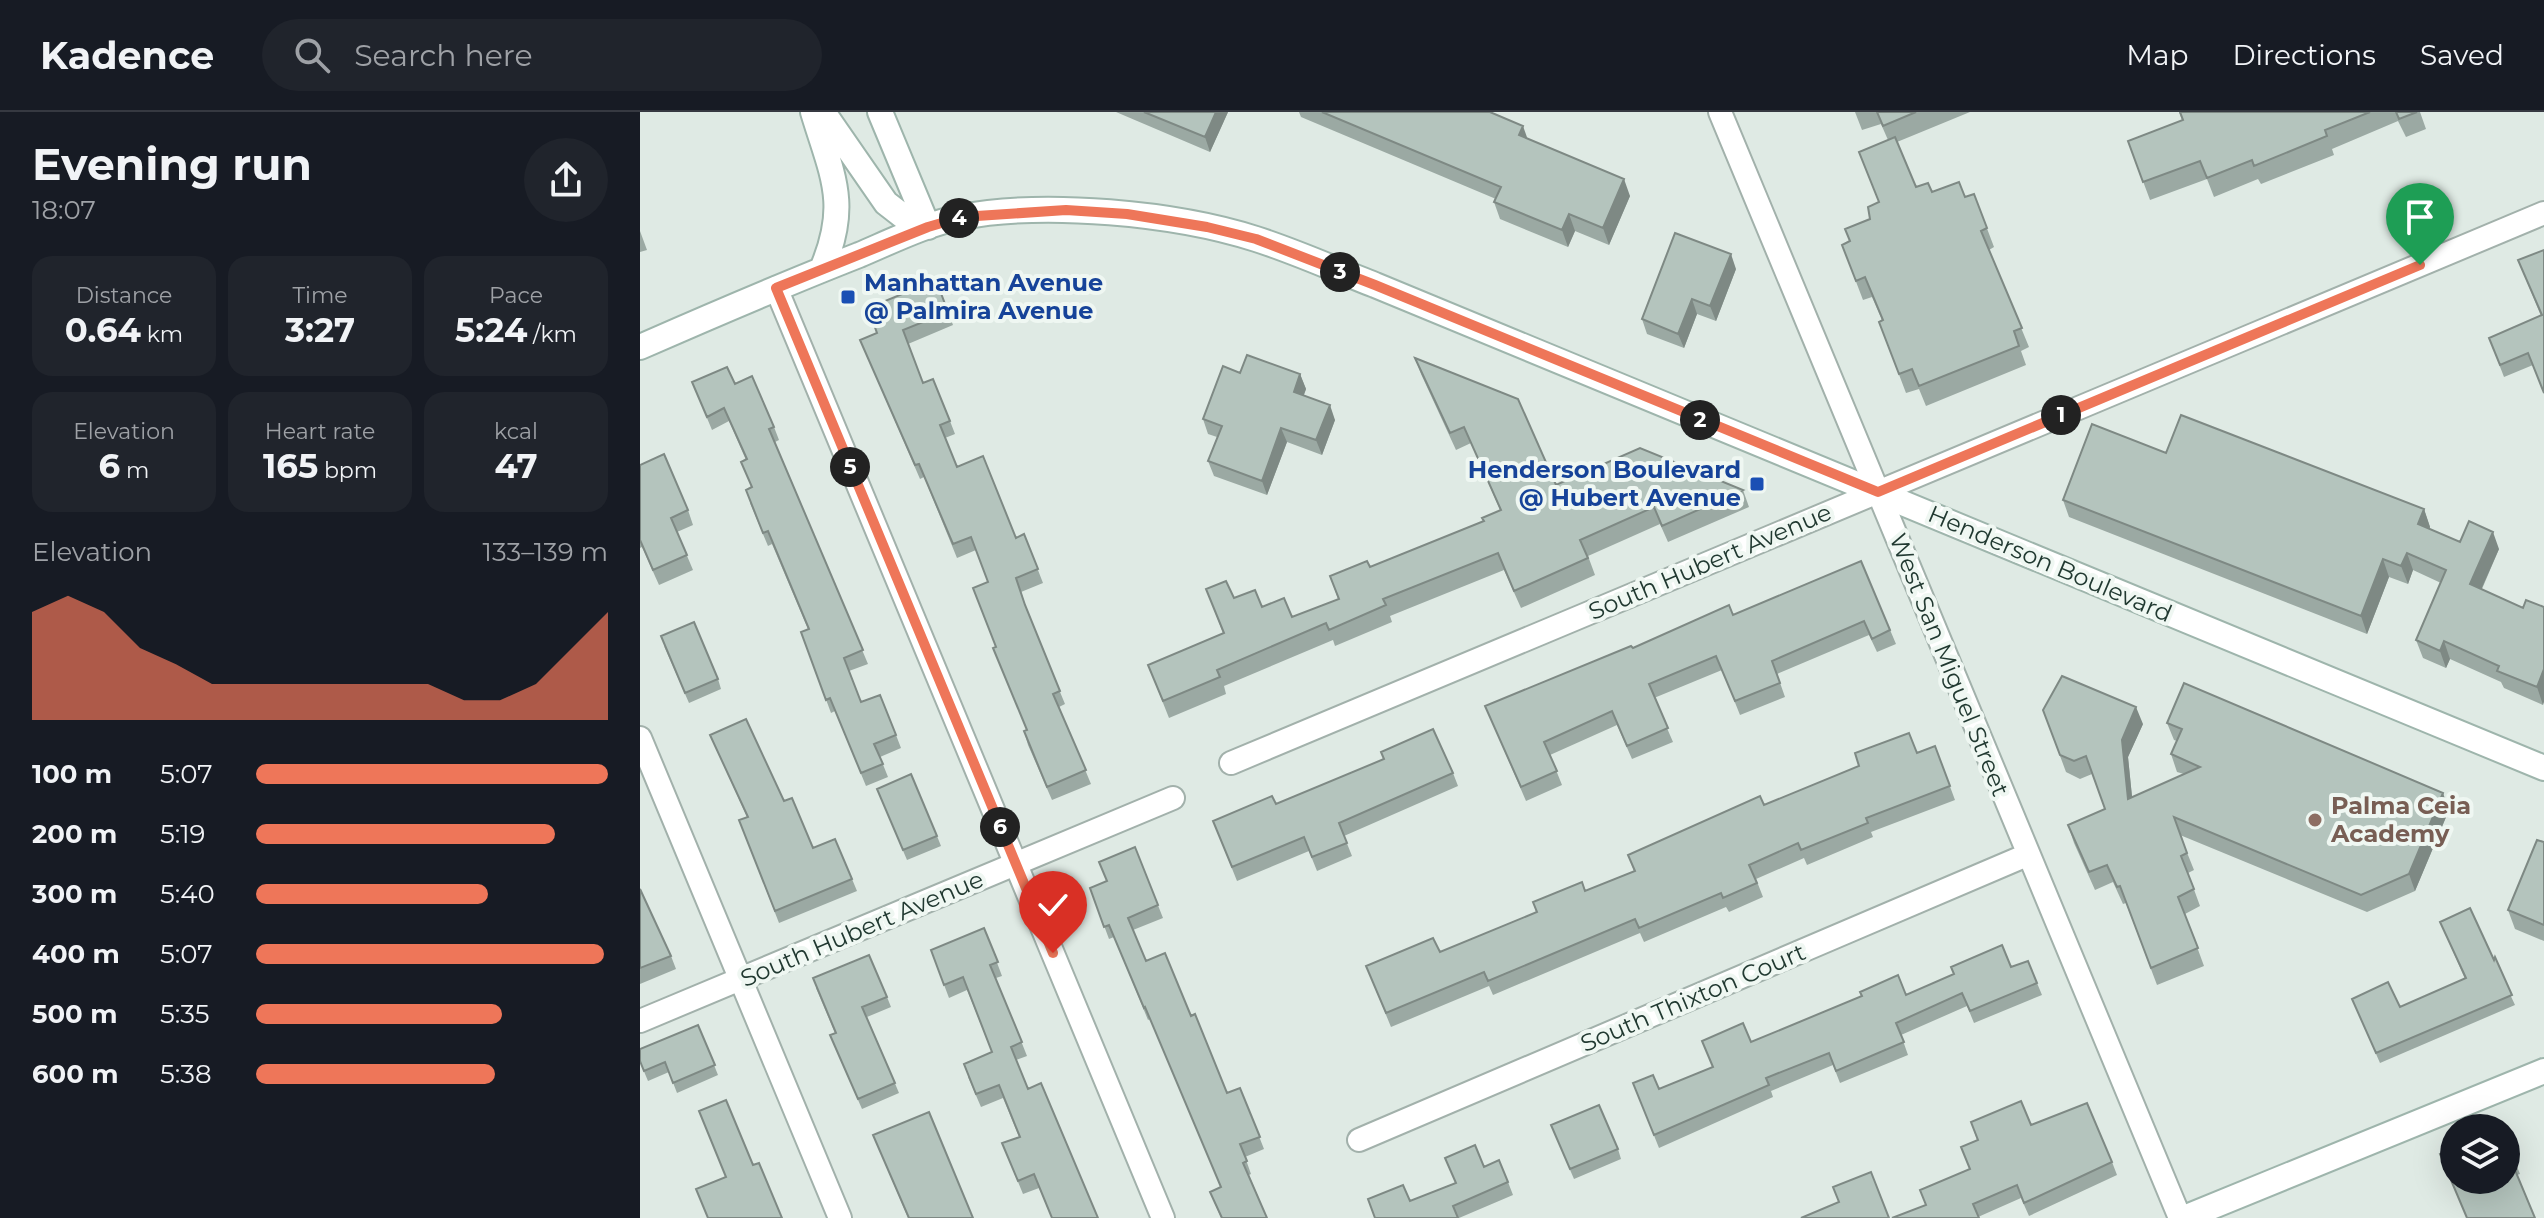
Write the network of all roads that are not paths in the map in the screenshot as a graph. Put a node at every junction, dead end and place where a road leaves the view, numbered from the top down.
1 (813, 112) edge
2 (823, 112) edge
3 (880, 112) edge
4 (1720, 112) edge
5 (2544, 213) edge
6 (928, 227) junction
7 (822, 269) junction
8 (776, 288) junction
9 (640, 347) edge
10 (1878, 492) junction
11 (640, 738) edge
12 (1231, 763) dead end
13 (2544, 768) edge
14 (1173, 798) dead end
15 (2027, 855) junction
16 (1016, 865) junction
17 (741, 980) junction
18 (640, 1021) edge
19 (2544, 1071) edge
20 (1359, 1140) dead end
21 (840, 1218) edge
22 (1163, 1218) edge
23 (2182, 1218) edge

1 - 7 main road
2 - 6 main road
3 - 6 main road
4 - 10 street, West San Miguel Street
5 - 10 street, South Hubert Avenue
6 - 7 main road, Henderson Boulevard
6 - 10 main road, Henderson Boulevard
7 - 8 main road, Henderson Boulevard
8 - 9 main road, Henderson Boulevard
8 - 16 street
10 - 12 street, South Hubert Avenue
10 - 13 main road, Henderson Boulevard
10 - 15 street, West San Miguel Street
11 - 17 street
14 - 16 street, South Hubert Avenue
15 - 20 street, South Thixton Court
15 - 23 street, West San Miguel Street
16 - 17 street, South Hubert Avenue
16 - 22 street
17 - 18 street, South Hubert Avenue
17 - 21 street
19 - 23 main road

